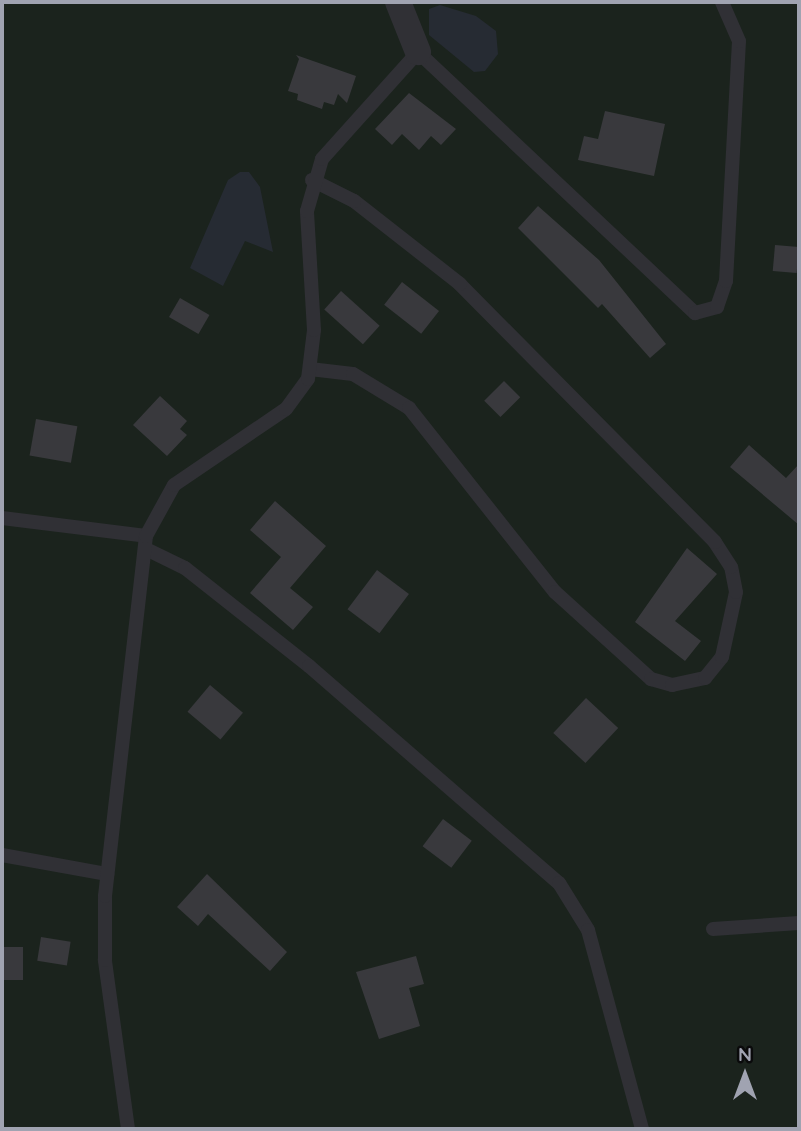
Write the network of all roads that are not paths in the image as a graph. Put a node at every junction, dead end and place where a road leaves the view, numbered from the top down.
1 (398, 2) edge
2 (722, 2) edge
3 (418, 52) junction
4 (312, 180) junction
5 (310, 369) junction
6 (2, 518) edge
7 (146, 543) junction
8 (2, 855) edge
9 (107, 874) junction
10 (799, 923) edge
11 (713, 929) dead end
12 (128, 1129) edge
13 (642, 1129) edge

1 - 3 street
2 - 3 lane
3 - 4 lane
4 - 5 lane
4 - 5 lane
5 - 7 lane
6 - 7 lane
7 - 9 lane
7 - 13 lane
8 - 9 lane
9 - 12 lane
10 - 11 lane

